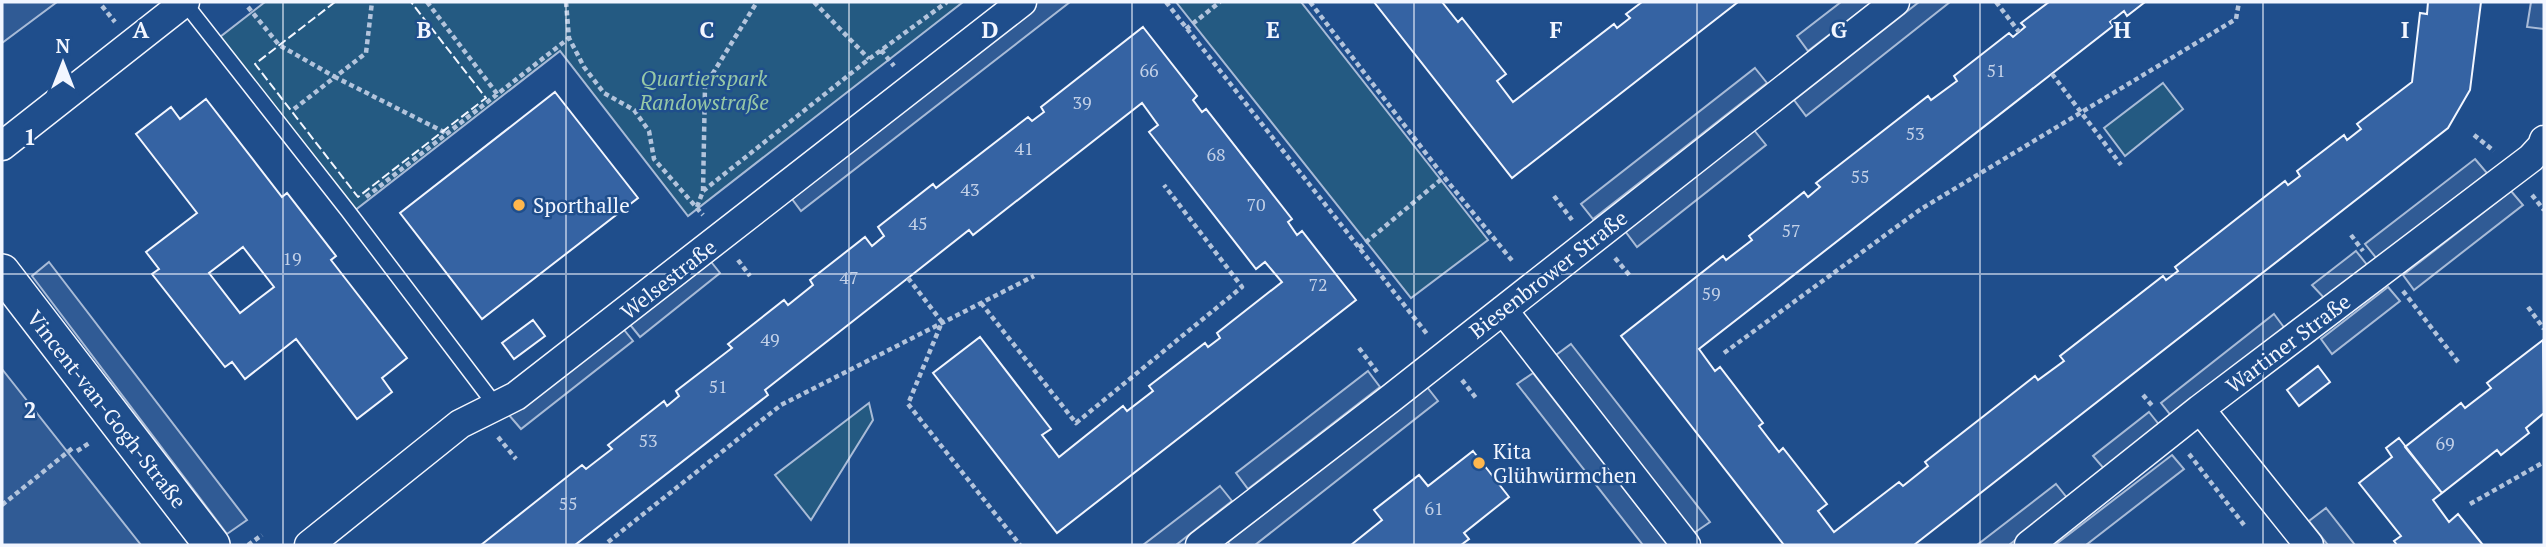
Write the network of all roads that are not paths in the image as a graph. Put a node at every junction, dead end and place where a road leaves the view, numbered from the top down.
1 (185, 2) edge
2 (1022, 2) edge
3 (1895, 2) edge
4 (2544, 140) edge
5 (2, 146) edge
6 (2, 272) edge
7 (1503, 310) junction
8 (496, 406) junction
9 (2200, 410) junction
10 (212, 545) edge
11 (309, 545) edge
12 (1200, 545) edge
13 (1686, 545) edge
14 (2029, 545) edge
15 (2309, 545) edge

1 - 5 street
1 - 8 lane
2 - 8 street, Welsestraße
3 - 7 street, Biesenbrower Straße
4 - 9 street, Wartiner Straße
6 - 10 street, Vincent-van-Gogh-Straße
7 - 12 street, Biesenbrower Straße
7 - 13 street
8 - 11 street, Welsestraße
9 - 14 street, Wartiner Straße
9 - 15 street

